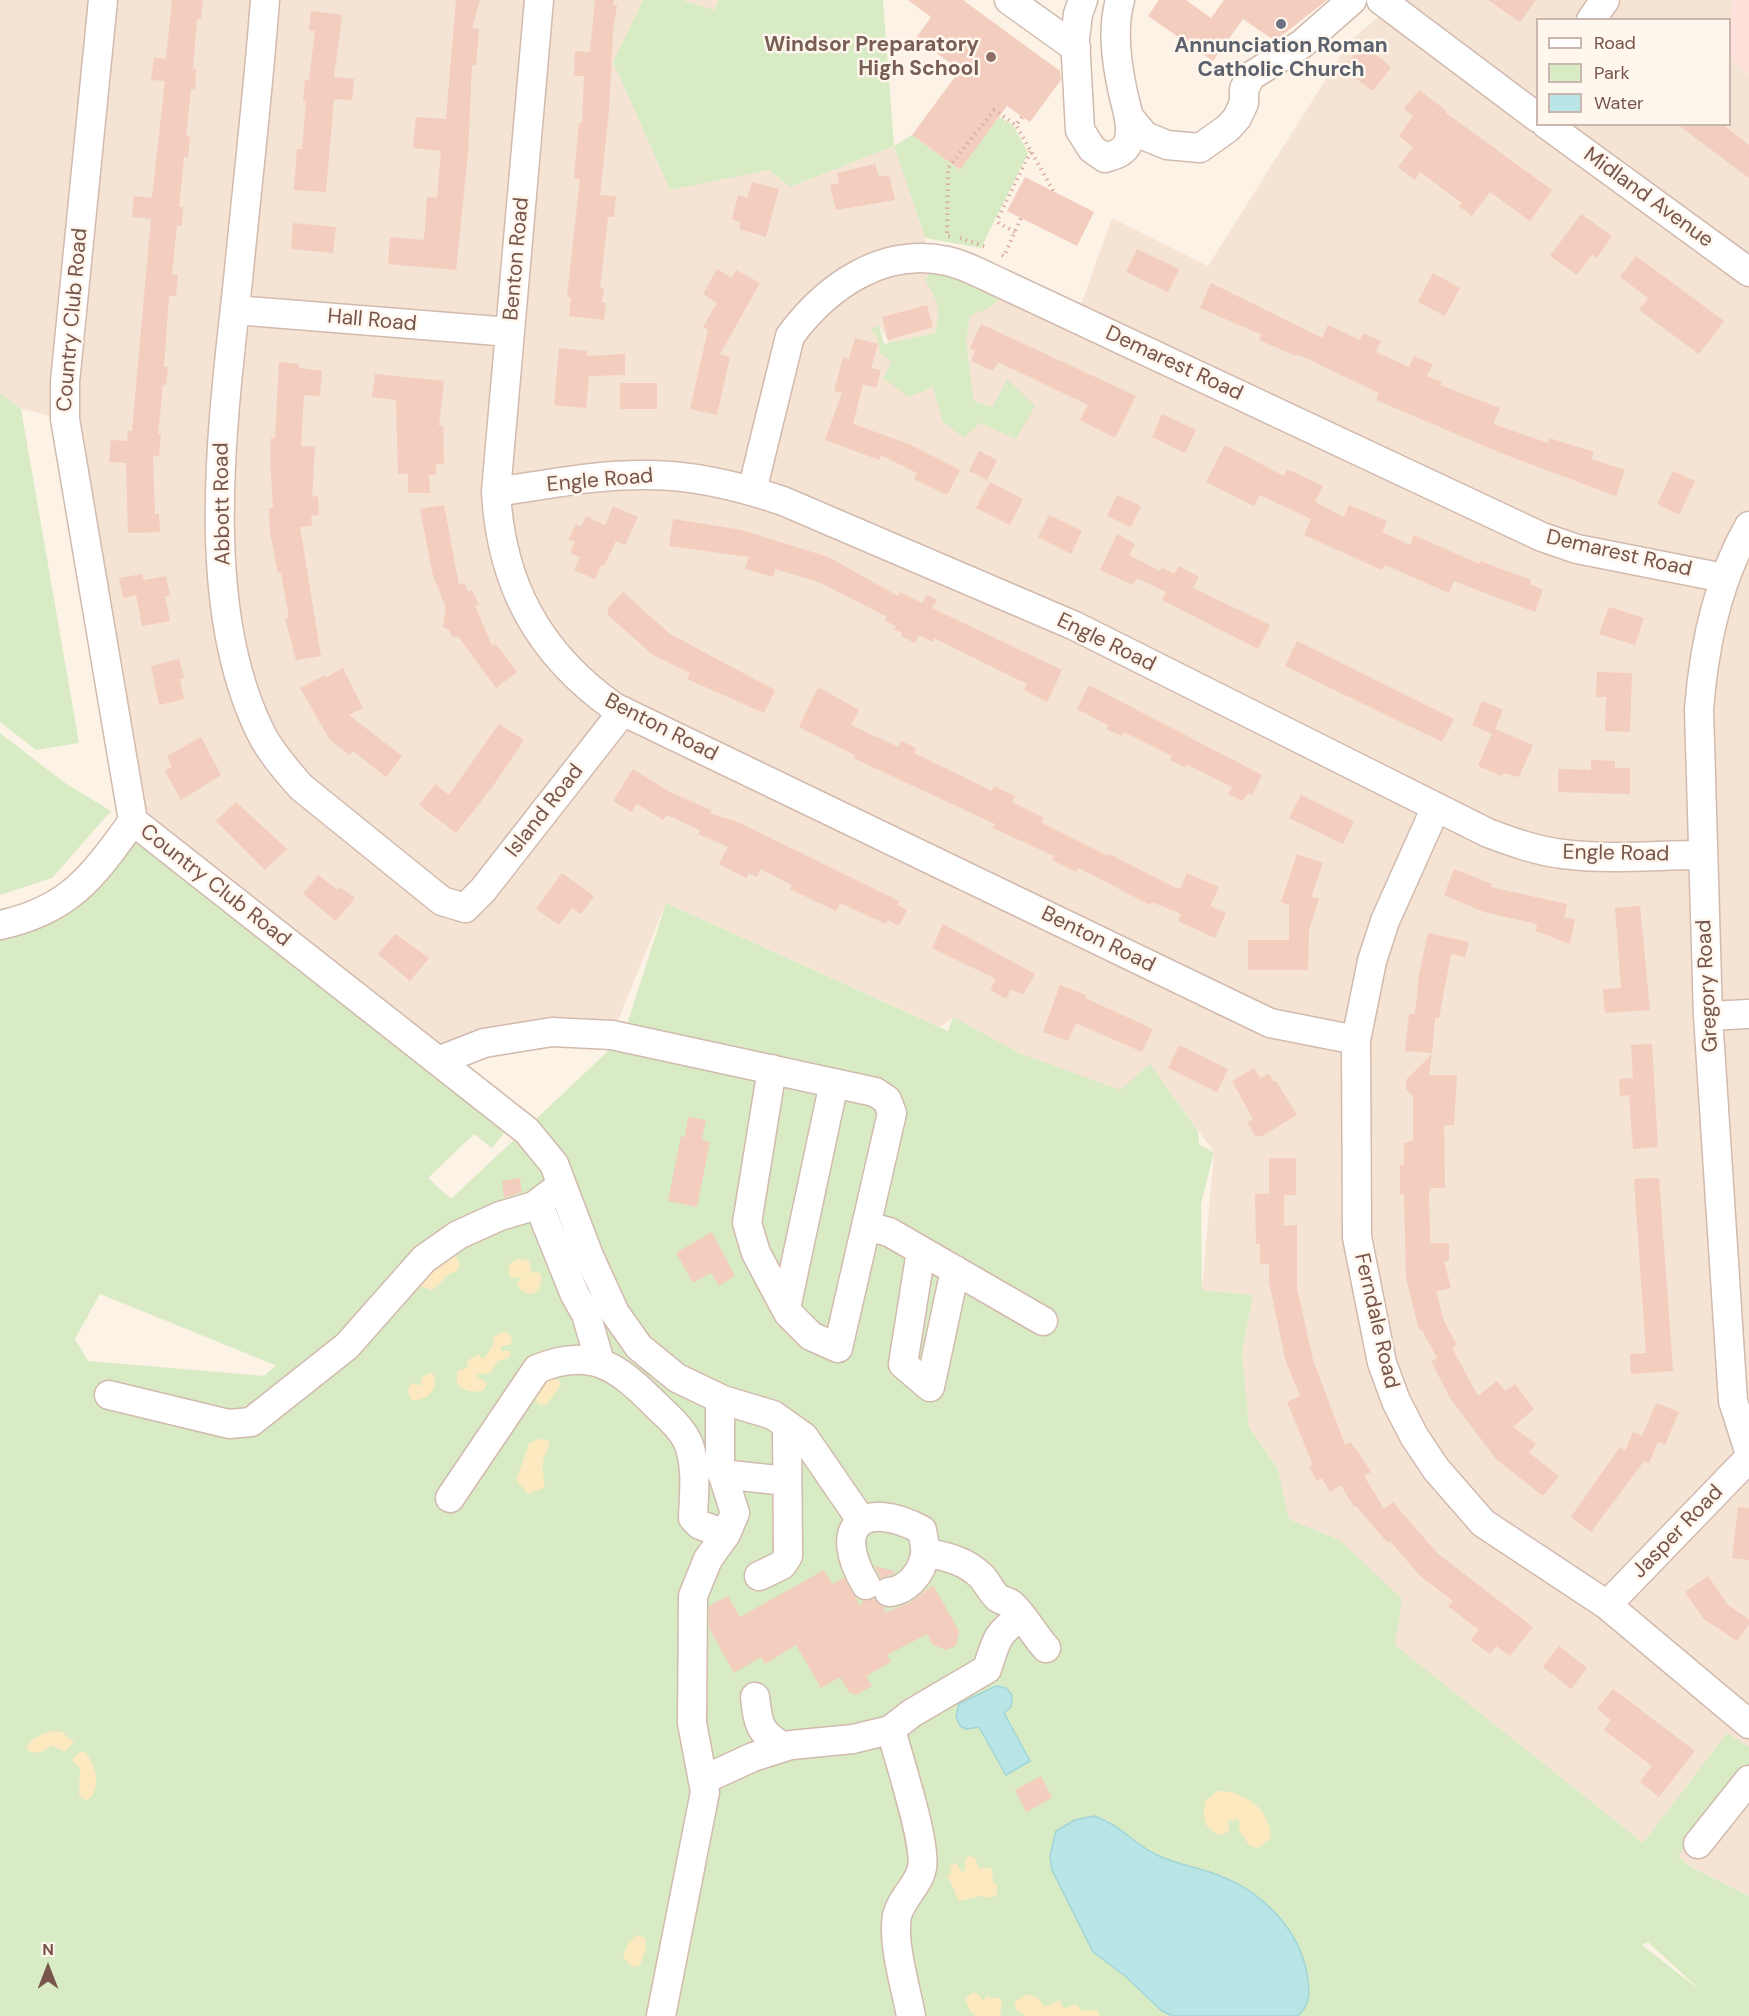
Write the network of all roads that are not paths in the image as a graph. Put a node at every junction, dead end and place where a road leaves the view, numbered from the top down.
1 (103, 0) edge
2 (265, 0) edge
3 (539, 0) edge
4 (1009, 0) edge
5 (1083, 0) edge
6 (1120, 0) edge
7 (1352, 0) edge
8 (1381, 0) edge
9 (1605, 0) edge
10 (1593, 18) edge
11 (1076, 48) junction
12 (1536, 111) edge
13 (1129, 117) junction
14 (1556, 126) edge
15 (1749, 272) edge
16 (235, 310) junction
17 (510, 332) junction
18 (752, 491) junction
19 (496, 492) junction
20 (1749, 526) edge
21 (1724, 578) junction
22 (623, 711) junction
23 (1436, 807) junction
24 (133, 821) junction
25 (1702, 855) junction
26 (465, 908) joint
27 (0, 925) edge
28 (1749, 1014) edge
29 (1708, 1016) junction
30 (1356, 1040) junction
31 (438, 1061) junction
32 (772, 1069) junction
33 (834, 1083) junction
34 (562, 1185) junction
35 (538, 1203) junction
36 (866, 1226) junction
37 (921, 1251) junction
38 (955, 1270) junction
39 (786, 1308) junction
40 (1043, 1321) dead end
41 (600, 1362) junction
42 (109, 1395) dead end
43 (720, 1399) junction
44 (787, 1425) junction
45 (1749, 1451) edge
46 (1749, 1458) edge
47 (712, 1469) junction
48 (786, 1480) junction
49 (450, 1498) dead end
50 (861, 1520) junction
51 (726, 1534) junction
52 (926, 1553) junction
53 (759, 1576) dead end
54 (1607, 1605) junction
55 (1021, 1616) junction
56 (1046, 1648) dead end
57 (755, 1697) dead end
58 (1749, 1724) edge
59 (891, 1729) junction
60 (784, 1747) junction
61 (703, 1780) junction
62 (1749, 1780) edge
63 (1698, 1844) dead end
64 (661, 2016) edge
65 (911, 2016) edge

1 - 24 street, Country Club Road
2 - 16 street, Abbott Road
3 - 17 street, Benton Road
4 - 11 street
5 - 11 street
6 - 13 street
7 - 13 street
8 - 12 street, Midland Avenue
9 - 10 street
11 - 13 street
14 - 15 street, Midland Avenue
16 - 17 street, Hall Road
16 - 26 street, Abbott Road
17 - 19 street, Benton Road
18 - 19 street, Engle Road
18 - 21 street, Demarest Road
18 - 23 street, Engle Road
19 - 22 street, Benton Road
20 - 21 street, Gregory Road
21 - 25 street, Gregory Road
22 - 26 street, Island Road
22 - 30 street, Benton Road
23 - 25 street, Engle Road
23 - 30 street, Ferndale Road
24 - 27 street
24 - 31 street, Country Club Road
25 - 29 street, Gregory Road
28 - 29 street
29 - 45 street, Gregory Road
30 - 54 street, Ferndale Road
31 - 32 street
31 - 34 street, Country Club Road
32 - 33 street
32 - 39 street
33 - 36 street
33 - 39 street
34 - 35 street
34 - 43 street, Country Club Road
35 - 41 street
35 - 42 street
36 - 37 street
36 - 39 street
37 - 38 street
37 - 38 street
38 - 40 street
41 - 47 street
41 - 49 street
43 - 44 street, Country Club Road
43 - 47 street
44 - 48 street
44 - 50 street, Country Club Road
46 - 54 street, Jasper Road
47 - 48 street
47 - 51 street
47 - 51 street
48 - 53 street
50 - 52 street
50 - 52 street
51 - 61 street
52 - 55 street
54 - 58 street, Ferndale Road
55 - 56 street
55 - 59 street
57 - 60 street
59 - 60 street
59 - 65 street
60 - 61 street
61 - 64 street
62 - 63 street

